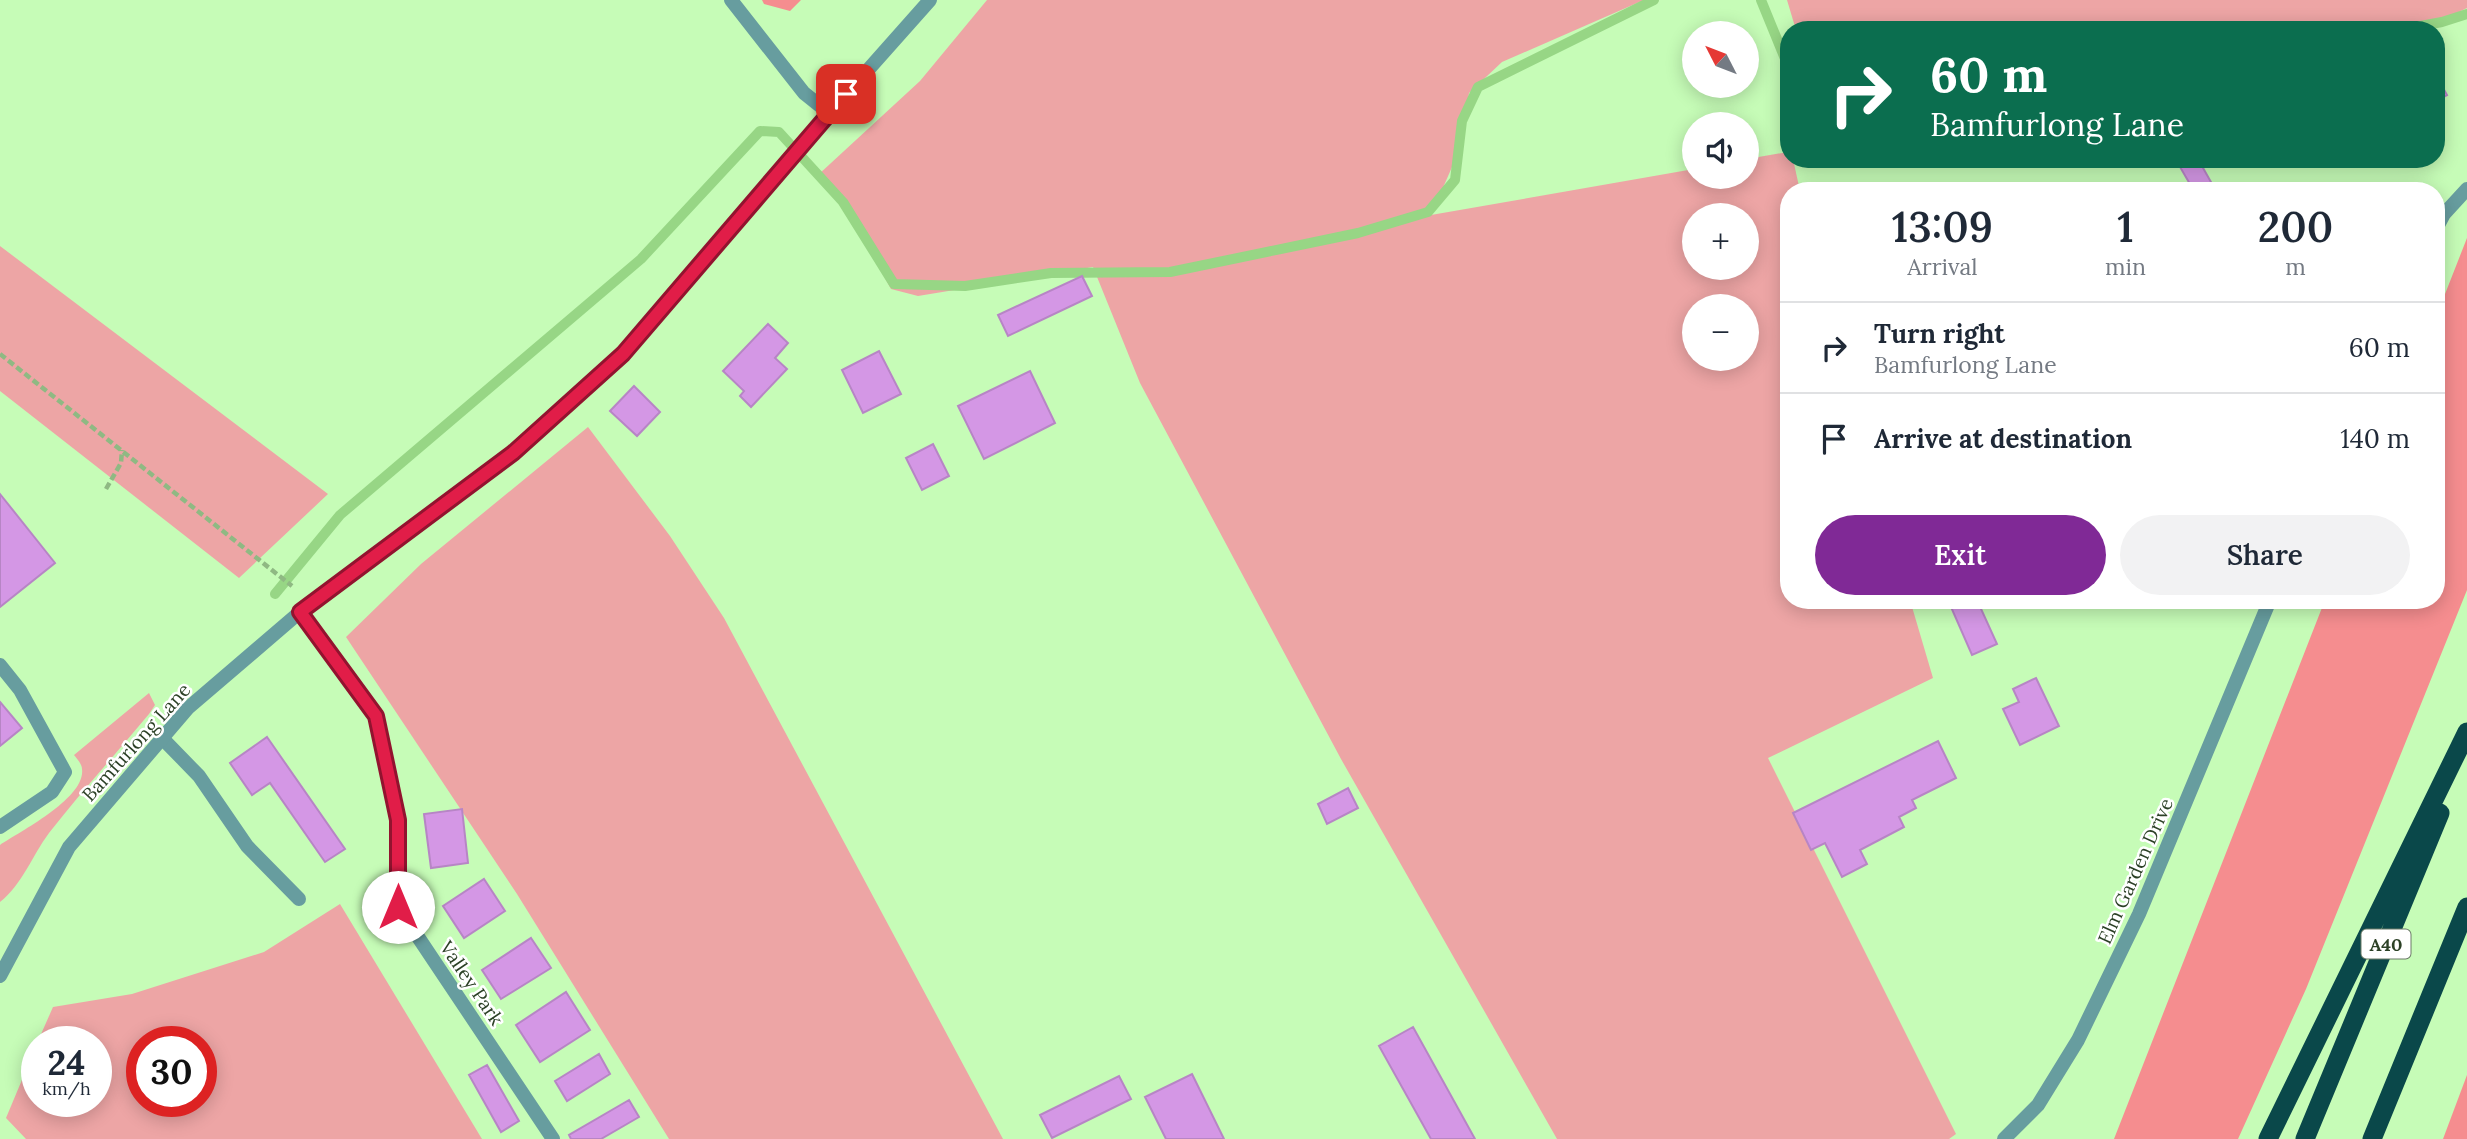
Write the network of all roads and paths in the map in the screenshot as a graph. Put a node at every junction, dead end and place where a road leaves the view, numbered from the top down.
1 (731, 0) edge
2 (930, 0) edge
3 (829, 113) junction
4 (2467, 189) edge
5 (2445, 217) edge
6 (0, 354) edge
7 (122, 449) junction
8 (106, 489) dead end
9 (290, 584) dead end
10 (2266, 609) edge
11 (300, 612) junction
12 (0, 665) edge
13 (2467, 732) edge
14 (162, 738) junction
15 (2467, 748) edge
16 (0, 827) edge
17 (299, 899) dead end
18 (2467, 907) edge
19 (4, 956) edge
20 (0, 976) edge
21 (553, 1139) edge
22 (2004, 1139) edge
23 (2268, 1139) edge
24 (2305, 1139) edge
25 (2372, 1139) edge

1 - 3 street
2 - 3 street, Bamfurlong Lane
3 - 11 street, Bamfurlong Lane
4 - 5 street
6 - 7 path
7 - 8 path
7 - 9 path
10 - 22 street, Elm Garden Drive
11 - 14 street, Bamfurlong Lane
11 - 21 street, Valley Park
12 - 16 street
13 - 23 highway
14 - 17 street
14 - 19 street, Bamfurlong Lane
15 - 24 highway, A40
18 - 25 highway
19 - 20 street, Bamfurlong Lane

